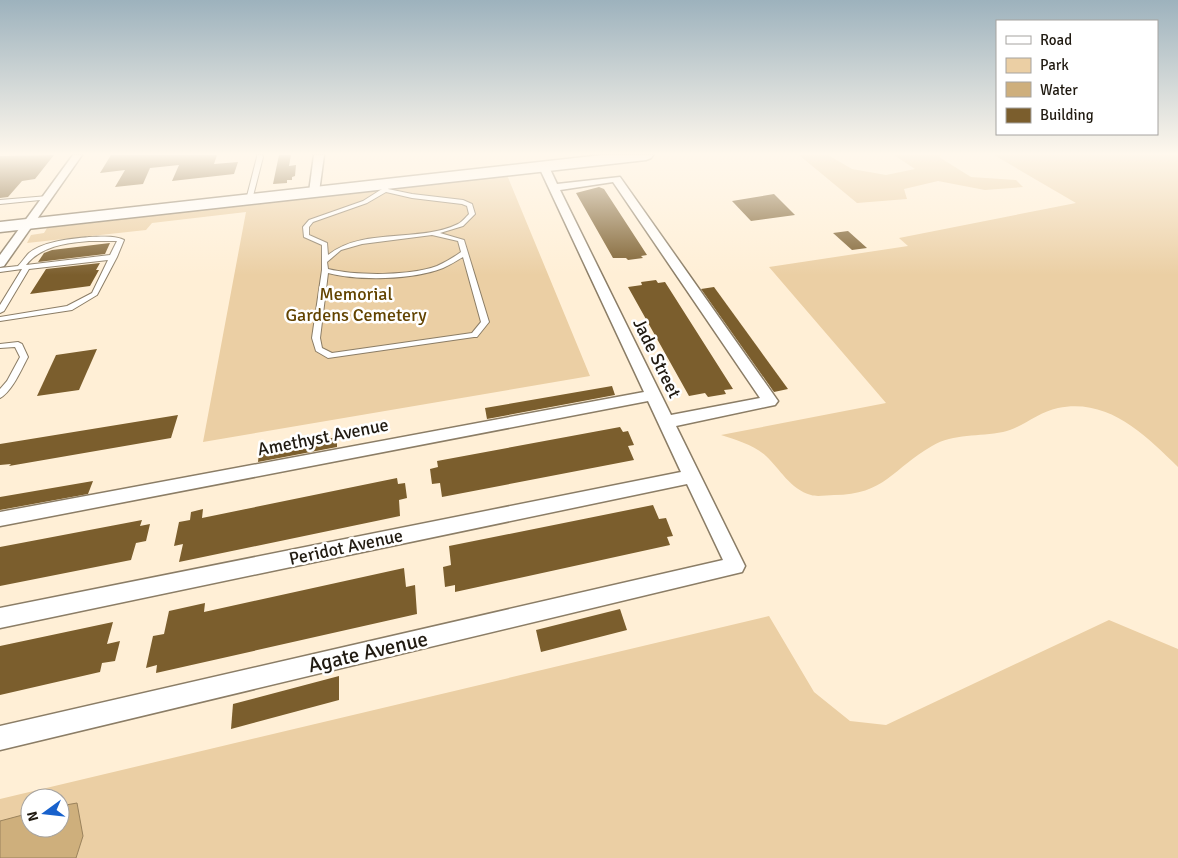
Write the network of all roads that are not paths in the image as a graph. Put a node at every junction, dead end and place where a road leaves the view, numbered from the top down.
1 (50, 195) edge
2 (250, 195) edge
3 (289, 195) edge
4 (375, 195) edge
5 (409, 195) edge
6 (557, 195) edge
7 (627, 195) edge
8 (48, 198) junction
9 (249, 200) junction
10 (0, 202) edge
11 (29, 224) junction
12 (461, 225) junction
13 (0, 227) edge
14 (432, 233) junction
15 (461, 240) junction
16 (361, 242) junction
17 (325, 244) junction
18 (464, 253) junction
19 (114, 257) junction
20 (324, 261) junction
21 (0, 263) edge
22 (24, 267) junction
23 (0, 270) edge
24 (325, 270) junction
25 (0, 311) edge
26 (0, 319) edge
27 (0, 346) edge
28 (653, 395) junction
29 (0, 396) edge
30 (666, 422) junction
31 (692, 476) junction
32 (0, 519) edge
33 (735, 566) joint
34 (0, 618) edge
35 (0, 738) edge

1 - 8 street
2 - 9 lane
3 - 9 main road
4 - 17 lane
5 - 12 lane
6 - 28 street, Jade Street
7 - 30 street
8 - 10 lane
8 - 11 street
9 - 11 main road
11 - 13 main road
11 - 21 street
12 - 14 lane
12 - 15 lane
14 - 15 lane
14 - 16 lane
15 - 18 lane
16 - 17 lane
16 - 20 lane
17 - 20 lane
18 - 24 lane
18 - 24 lane
19 - 22 lane
19 - 22 lane
19 - 26 lane
20 - 24 lane
22 - 23 lane
22 - 25 lane
27 - 29 lane
28 - 30 street, Jade Street
28 - 32 street, Amethyst Avenue
30 - 31 street, Jade Street
31 - 33 street, Jade Street
31 - 34 street, Peridot Avenue
33 - 35 street, Agate Avenue

